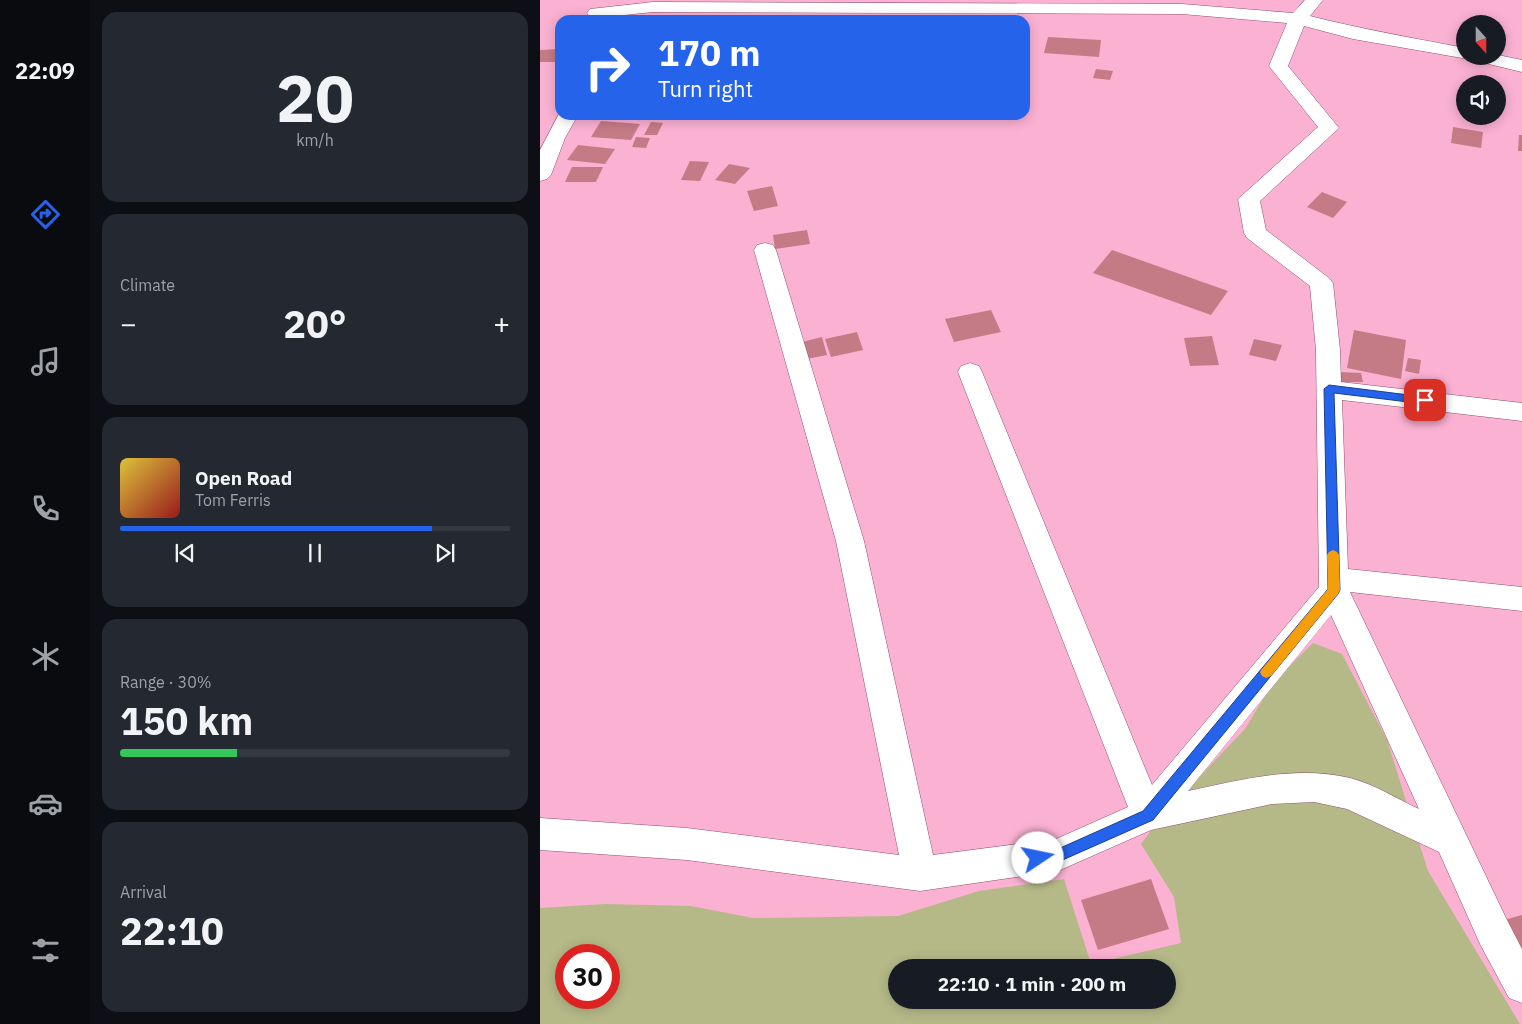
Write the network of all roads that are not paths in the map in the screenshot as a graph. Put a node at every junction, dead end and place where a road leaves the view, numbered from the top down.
1 (1314, 0) edge
2 (595, 11) edge
3 (1298, 19) junction
4 (1456, 52) edge
5 (1506, 63) edge
6 (1522, 66) edge
7 (565, 120) edge
8 (540, 175) edge
9 (765, 250) dead end
10 (970, 372) dead end
11 (1329, 389) junction
12 (1522, 412) edge
13 (1334, 585) junction
14 (1522, 599) edge
15 (1148, 815) junction
16 (540, 834) edge
17 (1451, 840) junction
18 (920, 874) junction
19 (1522, 984) edge

1 - 3 street
2 - 3 street
3 - 4 street
3 - 11 street
5 - 6 street
7 - 8 street
9 - 18 street
10 - 15 street
11 - 12 street
11 - 13 street
13 - 14 street
13 - 15 street
13 - 17 street
15 - 17 street
15 - 18 street
16 - 18 street
17 - 19 street

